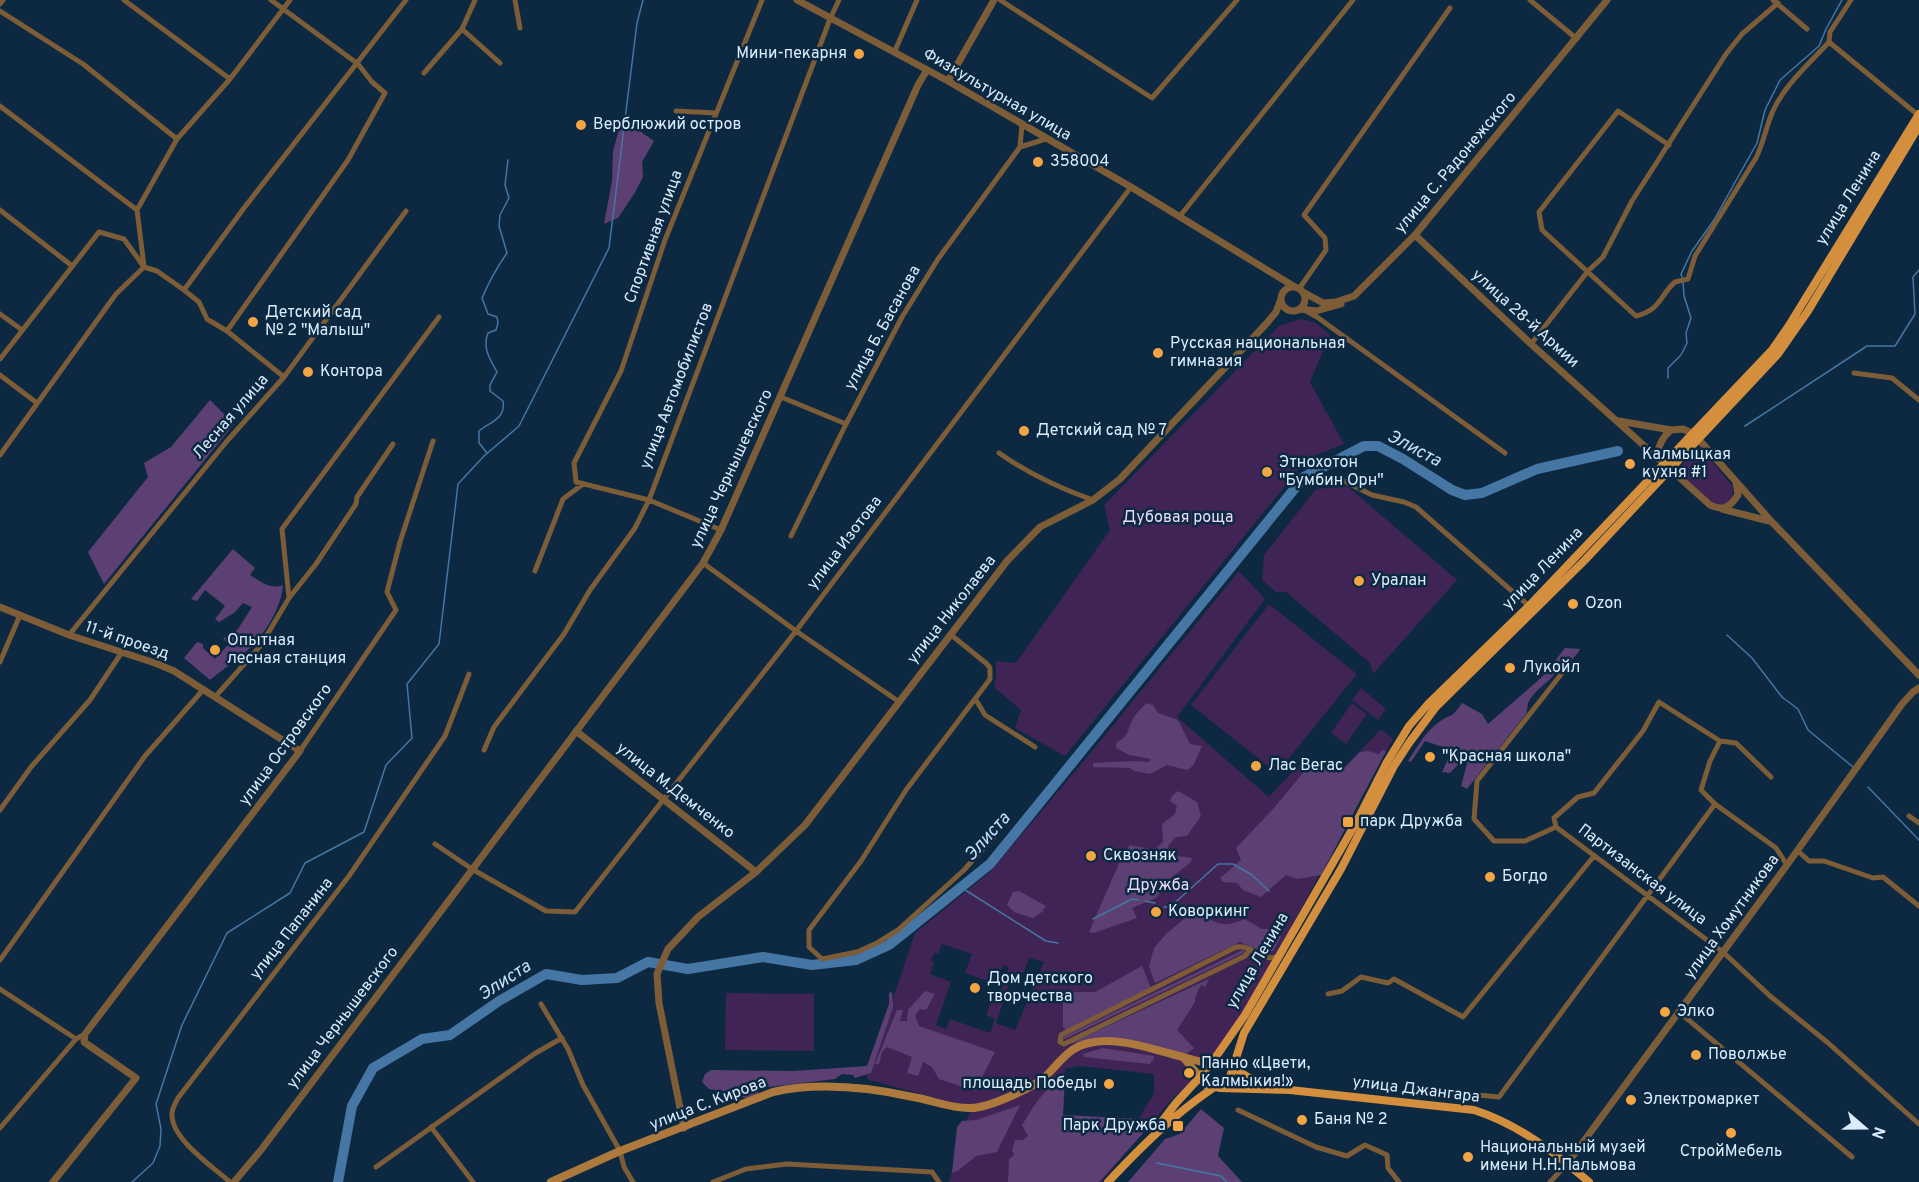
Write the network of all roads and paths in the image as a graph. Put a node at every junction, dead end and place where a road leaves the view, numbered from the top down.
1 (3, 0) edge
2 (124, 0) edge
3 (271, 0) edge
4 (290, 0) edge
5 (406, 0) edge
6 (475, 0) edge
7 (514, 0) edge
8 (762, 0) edge
9 (797, 0) edge
10 (838, 0) edge
11 (917, 0) edge
12 (994, 0) edge
13 (1000, 0) edge
14 (1237, 0) edge
15 (1353, 0) edge
16 (1530, 0) edge
17 (1607, 0) edge
18 (1851, 0) edge
19 (1775, 2) edge
20 (0, 4) edge
21 (284, 8) junction
22 (1450, 8) dead end
23 (0, 11) edge
24 (830, 19) junction
25 (520, 28) dead end
26 (462, 29) junction
27 (1808, 29) dead end
28 (1577, 39) junction
29 (1829, 42) junction
30 (894, 52) junction
31 (500, 63) dead end
32 (358, 64) junction
33 (927, 70) junction
34 (424, 73) dead end
35 (230, 80) junction
36 (948, 81) junction
37 (0, 106) edge
38 (676, 111) dead end
39 (716, 113) junction
40 (1919, 114) edge
41 (1022, 125) junction
42 (1919, 126) edge
43 (177, 139) junction
44 (1046, 139) junction
45 (1669, 145) junction
46 (1020, 147) junction
47 (1131, 187) junction
48 (0, 210) edge
49 (137, 210) junction
50 (406, 211) dead end
51 (1180, 216) junction
52 (1415, 235) junction
53 (71, 265) junction
54 (144, 267) junction
55 (1588, 272) junction
56 (1273, 275) junction
57 (184, 290) junction
58 (1299, 290) junction
59 (1354, 296) junction
60 (1281, 298) junction
61 (1298, 310) junction
62 (0, 314) edge
63 (439, 317) dead end
64 (1267, 323) junction
65 (22, 330) junction
66 (227, 331) junction
67 (1531, 344) junction
68 (0, 360) edge
69 (1854, 373) dead end
70 (0, 375) edge
71 (284, 377) junction
72 (781, 397) junction
73 (1919, 400) edge
74 (37, 403) junction
75 (1619, 421) junction
76 (846, 424) junction
77 (1671, 430) junction
78 (1697, 437) junction
79 (433, 441) dead end
80 (393, 444) dead end
81 (999, 453) dead end
82 (1505, 453) dead end
83 (0, 455) edge
84 (1656, 457) junction
85 (1667, 468) junction
86 (1336, 477) dead end
87 (1736, 482) junction
88 (583, 484) junction
89 (649, 500) junction
90 (1093, 500) junction
91 (1719, 508) junction
92 (1771, 521) junction
93 (721, 530) junction
94 (791, 536) dead end
95 (703, 563) junction
96 (535, 571) dead end
97 (289, 598) junction
98 (1529, 606) junction
99 (0, 607) edge
100 (20, 615) junction
101 (796, 631) junction
102 (951, 634) junction
103 (69, 635) junction
104 (122, 652) junction
105 (0, 662) edge
106 (1570, 663) dead end
107 (469, 674) dead end
108 (1919, 675) edge
109 (1919, 688) edge
110 (203, 690) junction
111 (215, 697) junction
112 (976, 700) junction
113 (898, 701) junction
114 (576, 731) junction
115 (1720, 741) junction
116 (1035, 747) dead end
117 (484, 750) dead end
118 (300, 751) junction
119 (1771, 777) dead end
120 (665, 800) junction
121 (1715, 804) junction
122 (0, 810) edge
123 (1909, 816) dead end
124 (1919, 823) edge
125 (1556, 827) junction
126 (997, 832) dead end
127 (435, 844) dead end
128 (1798, 851) junction
129 (1594, 856) junction
130 (1787, 865) junction
131 (472, 869) junction
132 (756, 872) junction
133 (1647, 896) junction
134 (1919, 906) edge
135 (1250, 950) junction
136 (1723, 952) junction
137 (1279, 957) junction
138 (0, 960) edge
139 (0, 989) edge
140 (1328, 994) dead end
141 (541, 1004) dead end
142 (1678, 1012) junction
143 (85, 1034) junction
144 (562, 1038) junction
145 (76, 1039) junction
146 (1183, 1057) junction
147 (1213, 1061) junction
148 (1232, 1066) junction
149 (1200, 1077) junction
150 (1216, 1088) junction
151 (1290, 1090) junction
152 (1457, 1093) dead end
153 (1238, 1110) dead end
154 (1919, 1124) edge
155 (431, 1127) junction
156 (0, 1128) edge
157 (684, 1128) junction
158 (1149, 1139) junction
159 (620, 1151) junction
160 (1852, 1157) dead end
161 (1567, 1164) junction
162 (376, 1167) dead end
163 (53, 1182) edge
164 (232, 1182) edge
165 (473, 1182) edge
166 (551, 1182) edge
167 (633, 1182) edge
168 (713, 1182) edge
169 (939, 1182) edge
170 (1108, 1182) edge
171 (1399, 1182) edge
172 (1550, 1182) edge
173 (1589, 1182) edge

1 - 20 street
2 - 35 street
3 - 21 street
4 - 21 street
5 - 32 street
6 - 26 street
7 - 25 street
8 - 39 street, Спортивная улица
9 - 24 street, Физкультурная улица
10 - 24 street, улица Автомобилистов
11 - 30 street
12 - 36 street
13 - 14 street
15 - 51 street
16 - 28 street
17 - 28 street, улица С. Радонежского
18 - 29 street
19 - 27 street
19 - 45 street
21 - 32 street
21 - 35 street
22 - 58 street
23 - 43 street
24 - 30 street, Физкультурная улица
24 - 89 street, улица Автомобилистов
26 - 31 street
26 - 34 street
28 - 52 street, улица С. Радонежского
29 - 40 street
29 - 55 street
30 - 33 street, Физкультурная улица
32 - 57 street
32 - 66 street
33 - 36 street, Физкультурная улица
33 - 72 street, улица Чернышевского
35 - 43 street
36 - 41 street, Физкультурная улица
37 - 49 street
38 - 39 street
39 - 88 street, Спортивная улица
40 - 78 main road, улица Ленина
41 - 44 street, Физкультурная улица
41 - 46 street
42 - 78 main road, улица Ленина
43 - 49 street
44 - 46 street
44 - 47 street, Физкультурная улица
45 - 55 street
45 - 55 street
46 - 76 street, улица Б. Басанова
47 - 51 street, Физкультурная улица
47 - 101 street, улица Изотова
48 - 53 street
49 - 54 street
50 - 71 street, Лесная улица
51 - 56 street, Физкультурная улица
52 - 59 street, улица С. Радонежского
52 - 67 street, улица 28-й Армии
53 - 54 street
53 - 65 street
54 - 57 street
54 - 74 street
55 - 67 street
56 - 58 street, Физкультурная улица
56 - 60 street
57 - 66 street
58 - 59 street
58 - 60 street
58 - 61 street
59 - 61 street
60 - 61 street
60 - 64 street, улица Николаева
61 - 64 street
61 - 82 street
62 - 65 street
63 - 97 street
64 - 90 street, улица Николаева
65 - 68 street
66 - 71 street
67 - 75 street, улица 28-й Армии
69 - 73 street
70 - 74 street
71 - 103 street, Лесная улица
72 - 76 street
72 - 93 street, улица Чернышевского
74 - 83 street
75 - 77 street
75 - 84 street, улица 28-й Армии
76 - 94 street, улица Б. Басанова
77 - 78 street
77 - 84 street
78 - 85 main road, улица Ленина
78 - 87 street
79 - 118 street, улица Островского
80 - 97 street
81 - 90 street
84 - 85 street, улица 28-й Армии
85 - 91 street, улица 28-й Армии
85 - 98 main road, улица Ленина
85 - 148 main road, улица Ленина
86 - 98 street
87 - 91 street
87 - 92 street
88 - 89 street
88 - 96 street
89 - 93 street
89 - 117 street, улица Автомобилистов
90 - 102 street, улица Николаева
91 - 92 street, улица 28-й Армии
92 - 108 street
93 - 95 street, улица Чернышевского
95 - 101 street
95 - 114 street, улица Чернышевского
97 - 111 street
98 - 137 main road, улица Ленина
99 - 100 street, 11-й проезд
100 - 103 street, 11-й проезд
100 - 105 street
101 - 113 street
101 - 120 street, улица Изотова
102 - 112 street
102 - 113 street, улица Николаева
103 - 104 street, 11-й проезд
104 - 110 street, 11-й проезд
104 - 122 street
106 - 125 street, Партизанская улица
107 - 164 street, улица Папанина
109 - 128 street, улица Хомутникова
110 - 111 street, 11-й проезд
110 - 138 street
111 - 118 street, 11-й проезд
112 - 116 street
112 - 126 street
113 - 132 street, улица Николаева
114 - 120 street, улица М.Демченко
114 - 131 street, улица Чернышевского
115 - 119 street
115 - 121 street
115 - 125 street
118 - 143 street, улица Островского
120 - 131 street, улица Изотова
120 - 132 street, улица М.Демченко
121 - 130 street
121 - 133 street
123 - 124 street
125 - 129 street, Партизанская улица
127 - 131 street
128 - 130 street, улица Хомутникова
128 - 134 street
129 - 133 street, Партизанская улица
129 - 140 street
130 - 136 street, улица Хомутникова
131 - 164 street, улица Чернышевского
132 - 157 street, улица Николаева
133 - 136 street, Партизанская улица
133 - 152 street
135 - 135 street
135 - 137 street
136 - 142 street, улица Хомутникова
136 - 154 street, Партизанская улица
137 - 147 main road, улица Ленина
139 - 145 street
141 - 144 street
142 - 160 street
142 - 161 street, улица Хомутникова
143 - 145 street, улица Островского
143 - 163 street
144 - 155 street
144 - 159 street
145 - 156 street, улица Островского
146 - 147 main road, улица С. Кирова
146 - 149 main road
146 - 157 main road, улица С. Кирова
147 - 148 main road
147 - 149 main road
148 - 150 main road
148 - 151 main road, улица Джангара
149 - 150 main road
149 - 158 main road
150 - 151 main road, улица Джангара
150 - 158 main road
151 - 161 main road, улица Джангара
153 - 171 street
155 - 162 street
155 - 165 street
157 - 159 main road, улица С. Кирова
158 - 170 main road
159 - 166 main road, улица С. Кирова
159 - 167 street
161 - 172 street
161 - 173 main road, улица Джангара
168 - 169 street

